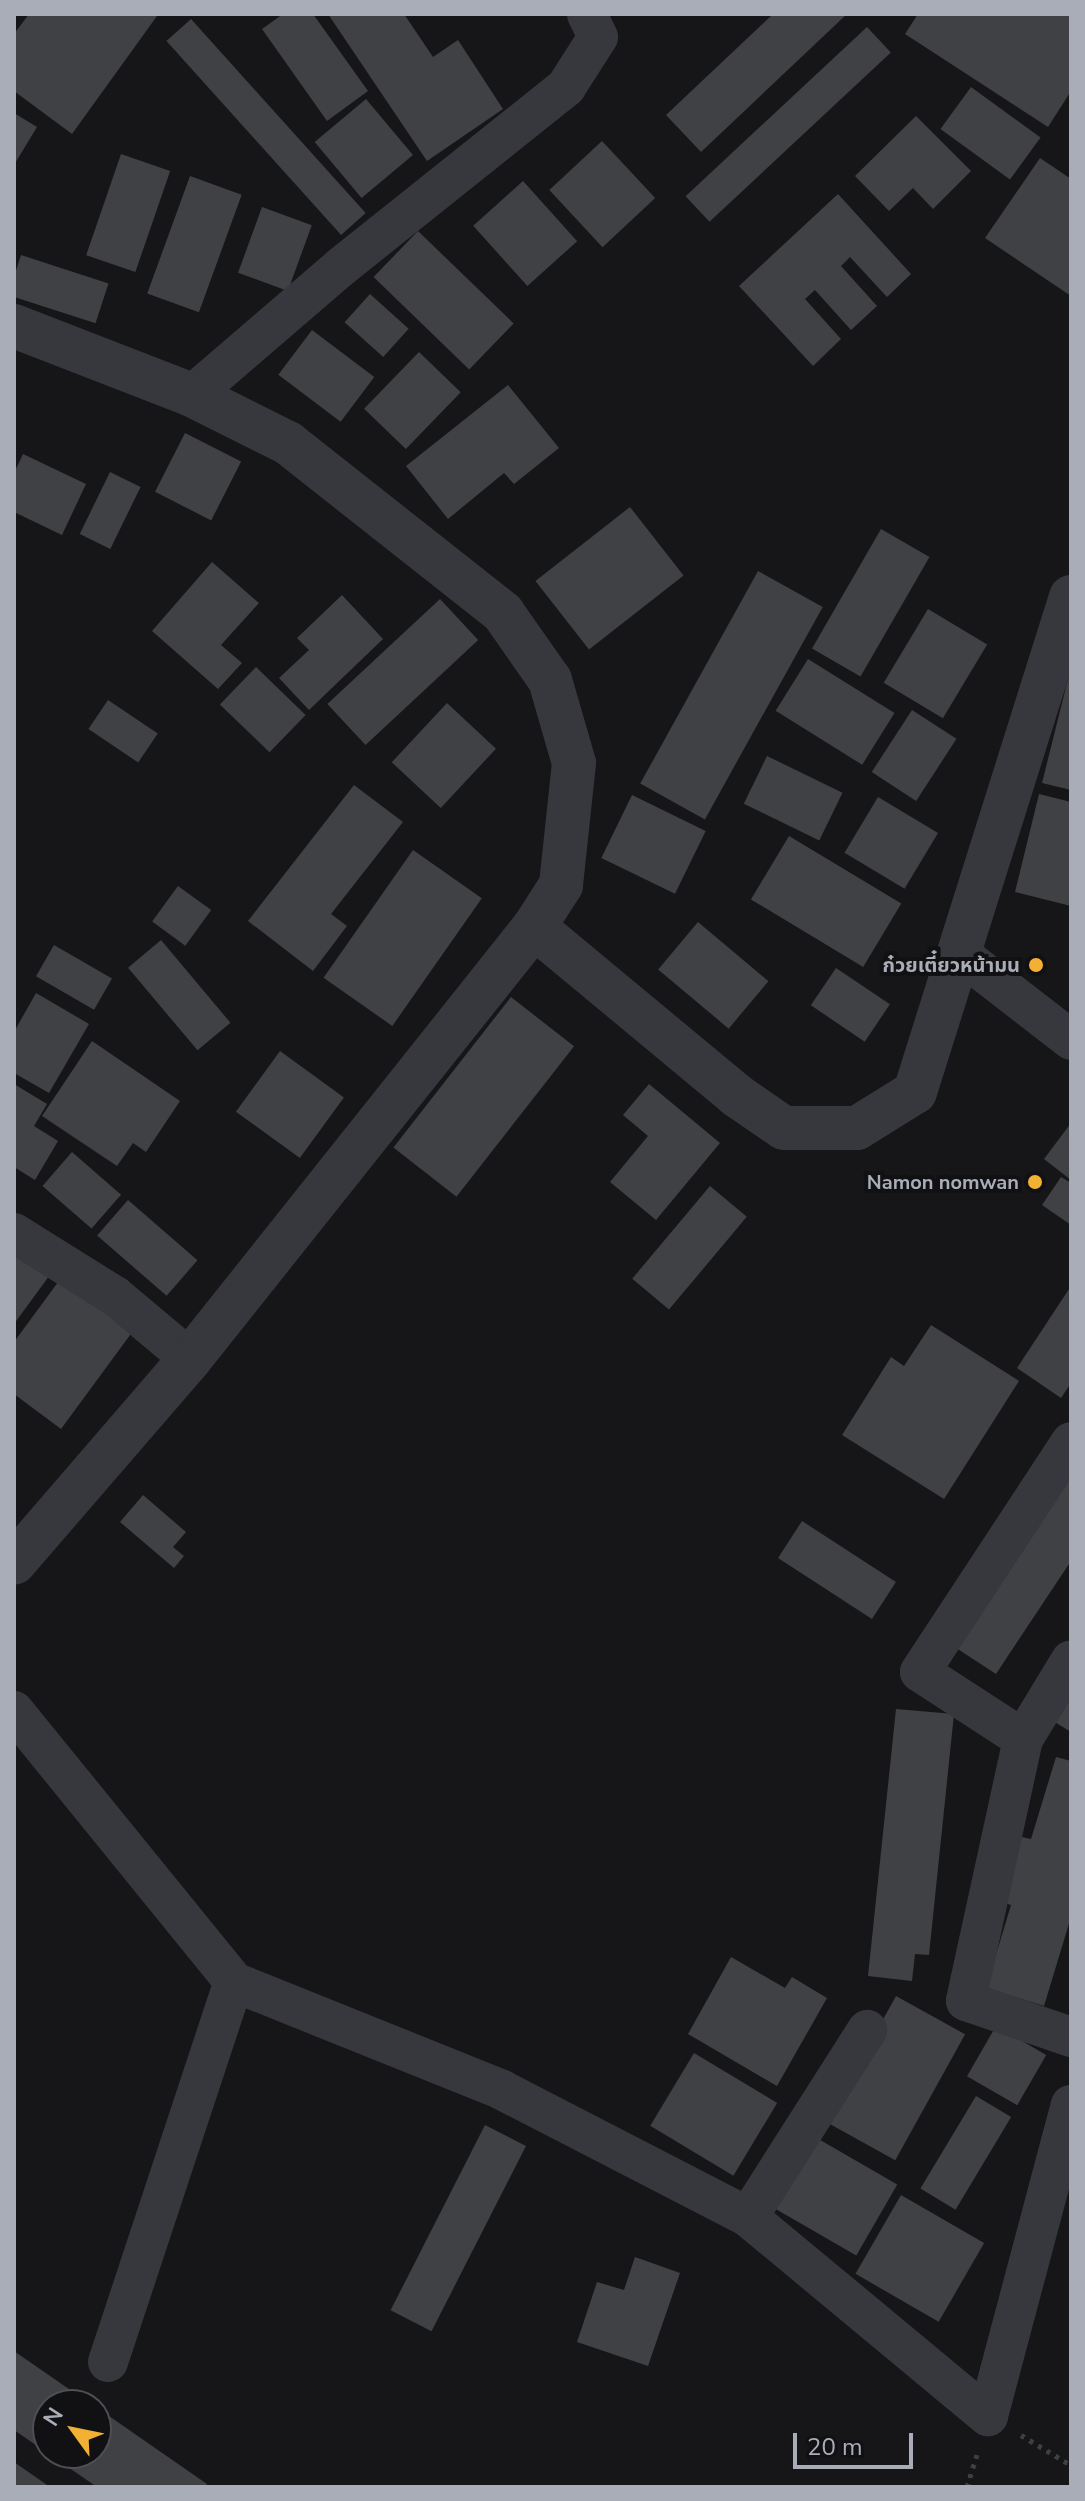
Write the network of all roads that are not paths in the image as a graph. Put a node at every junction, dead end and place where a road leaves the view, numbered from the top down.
1 (587, 14) edge
2 (14, 326) edge
3 (192, 395) junction
4 (1071, 597) edge
5 (534, 927) junction
6 (959, 953) junction
7 (1071, 1040) edge
8 (14, 1233) edge
9 (190, 1359) junction
10 (1071, 1442) edge
11 (14, 1563) edge
12 (1071, 1660) edge
13 (14, 1711) edge
14 (1023, 1739) junction
15 (234, 1982) junction
16 (867, 2030) dead end
17 (1071, 2037) edge
18 (1071, 2105) edge
19 (748, 2217) junction
20 (108, 2362) dead end

1 - 3 street
2 - 3 street
3 - 5 street
4 - 6 street
5 - 6 street
5 - 9 street
6 - 7 street
8 - 9 street
9 - 11 street
10 - 14 street
12 - 14 street
13 - 15 street
14 - 17 street
15 - 19 street
15 - 20 street
16 - 19 street
18 - 19 street

